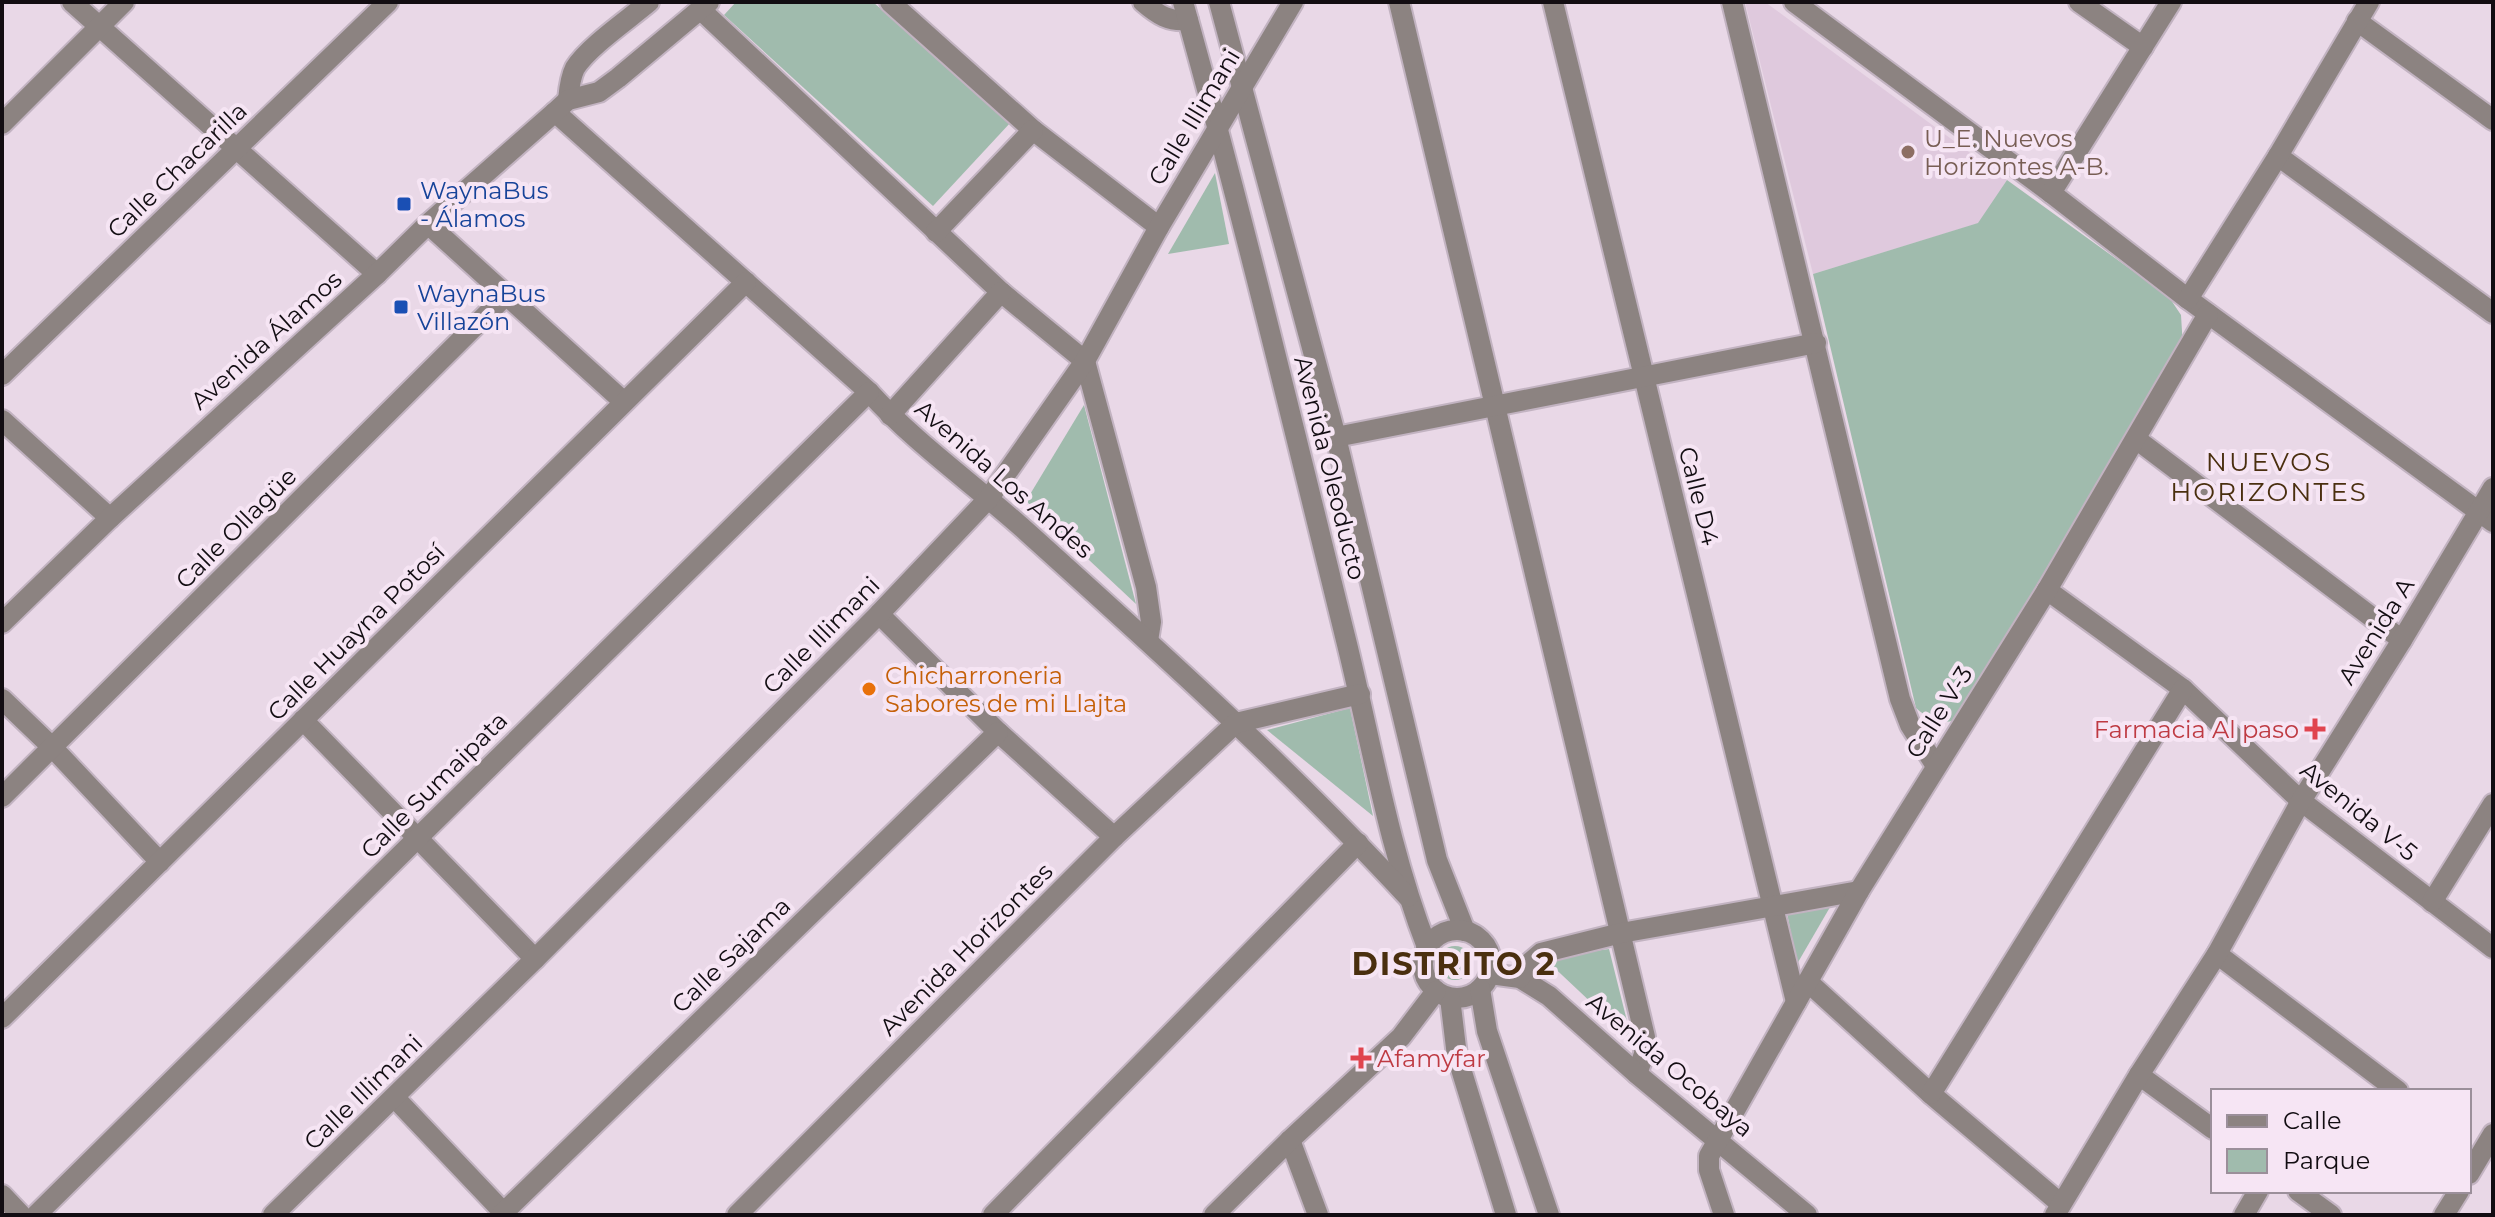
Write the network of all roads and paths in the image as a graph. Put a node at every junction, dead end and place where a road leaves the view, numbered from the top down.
1 (72, 2) edge
2 (124, 2) edge
3 (388, 2) edge
4 (649, 2) edge
5 (890, 2) edge
6 (1143, 2) edge
7 (1219, 2) edge
8 (1293, 2) edge
9 (1399, 2) edge
10 (1553, 2) edge
11 (1732, 2) edge
12 (1794, 2) edge
13 (2079, 2) edge
14 (2171, 2) edge
15 (2369, 2) edge
16 (705, 6) edge
17 (1186, 11) edge
18 (2357, 21) junction
19 (99, 26) junction
20 (2143, 47) junction
21 (1242, 87) junction
22 (562, 106) junction
23 (2493, 120) edge
24 (2, 124) edge
25 (1218, 126) junction
26 (1033, 130) junction
27 (237, 149) junction
28 (2278, 156) junction
29 (2051, 193) junction
30 (428, 224) junction
31 (1159, 227) junction
32 (936, 232) junction
33 (377, 274) junction
34 (746, 282) junction
35 (1001, 292) junction
36 (506, 295) junction
37 (2188, 299) junction
38 (2493, 313) edge
39 (2208, 314) junction
40 (1816, 343) junction
41 (1085, 361) junction
42 (2, 375) edge
43 (1644, 377) junction
44 (869, 392) junction
45 (624, 402) junction
46 (1495, 406) junction
47 (890, 415) junction
48 (2, 420) edge
49 (1336, 437) junction
50 (2136, 439) junction
51 (2493, 488) edge
52 (989, 498) junction
53 (2486, 517) edge
54 (110, 518) junction
55 (2047, 590) junction
56 (879, 614) junction
57 (2, 623) edge
58 (2402, 640) junction
59 (1148, 641) junction
60 (2183, 689) junction
61 (1360, 694) junction
62 (2, 699) edge
63 (303, 720) junction
64 (1236, 723) junction
65 (998, 732) junction
66 (53, 748) junction
67 (1936, 766) junction
68 (2, 797) edge
69 (2301, 801) junction
70 (2493, 804) edge
71 (1114, 837) junction
72 (417, 839) junction
73 (1358, 843) junction
74 (160, 862) junction
75 (1859, 891) junction
76 (1408, 897) junction
77 (2432, 902) junction
78 (1772, 906) junction
79 (1465, 931) junction
80 (1621, 933) junction
81 (1427, 947) junction
82 (2493, 948) edge
83 (2217, 954) junction
84 (535, 959) junction
85 (1520, 978) junction
86 (1485, 982) junction
87 (1808, 982) junction
88 (1443, 994) junction
89 (1796, 1002) junction
90 (2, 1018) edge
91 (1637, 1074) junction
92 (2139, 1075) junction
93 (2395, 1089) edge
94 (1931, 1094) junction
95 (395, 1098) junction
96 (2211, 1128) edge
97 (2493, 1134) edge
98 (1290, 1140) junction
99 (1718, 1140) junction
100 (2481, 1154) edge
101 (2257, 1193) edge
102 (2301, 1193) edge
103 (2458, 1193) edge
104 (2, 1195) edge
105 (2058, 1209) edge
106 (745, 1213) edge
107 (503, 1214) edge
108 (21, 1215) edge
109 (36, 1215) edge
110 (273, 1215) edge
111 (993, 1215) edge
112 (1214, 1215) edge
113 (1318, 1215) edge
114 (1506, 1215) edge
115 (1549, 1215) edge
116 (1724, 1215) edge
117 (1807, 1215) edge
118 (2244, 1215) edge
119 (2331, 1215) edge
120 (2444, 1215) edge

1 - 19 street
2 - 19 street
3 - 27 street, Calle Chacarilla
4 - 22 street
5 - 26 street
6 - 17 street
7 - 21 street, Avenida Oleoducto
8 - 21 street, Calle Illimani
9 - 46 street
10 - 43 street, Calle D4
11 - 40 street
12 - 29 street
13 - 20 street
14 - 20 street
15 - 18 street
16 - 22 street, Avenida Álamos
16 - 32 street
17 - 25 street, Avenida Oleoducto
18 - 23 street
18 - 28 street
19 - 24 street
19 - 27 street
20 - 29 street
21 - 25 street, Calle Illimani
21 - 49 street, Avenida Oleoducto
22 - 30 street, Avenida Álamos
22 - 34 street, Avenida Los Andes
25 - 31 street, Calle Illimani
25 - 61 street, Avenida Oleoducto
26 - 31 street
26 - 32 street
27 - 33 street
27 - 42 street, Calle Chacarilla
28 - 37 street
28 - 38 street
29 - 37 street
30 - 33 street, Avenida Álamos
30 - 36 street
31 - 41 street, Calle Illimani
32 - 35 street
33 - 54 street, Avenida Álamos
34 - 44 street, Avenida Los Andes
34 - 45 street, Calle Huayna Potosí
35 - 41 street
35 - 47 street
36 - 45 street
36 - 66 street, Calle Ollagüe
37 - 39 street
39 - 50 street, Calle V-3
39 - 53 street
40 - 43 street
40 - 67 street
41 - 52 street, Calle Illimani
41 - 59 street
43 - 46 street
43 - 78 street, Calle D4
44 - 47 street, Avenida Los Andes
44 - 72 street, Calle Sumaipata
45 - 63 street, Calle Huayna Potosí
46 - 49 street
46 - 80 street
47 - 52 street, Avenida Los Andes
48 - 54 street
49 - 79 street, Avenida Oleoducto
50 - 55 street, Calle V-3
50 - 58 street
51 - 53 street, Avenida A
52 - 56 street, Calle Illimani
52 - 59 street, Avenida Los Andes
53 - 58 street, Avenida A
54 - 57 street, Avenida Álamos
55 - 60 street, Avenida V-5
55 - 67 street, Calle V-3
56 - 65 street
56 - 84 street, Calle Illimani
58 - 69 street, Avenida A
59 - 64 street, Avenida Los Andes
60 - 69 street, Avenida V-5
60 - 94 street
61 - 64 street
61 - 76 street, Avenida Oleoducto
62 - 66 street
63 - 72 street
63 - 74 street, Calle Huayna Potosí
64 - 71 street, Avenida Horizontes
64 - 73 street, Avenida Los Andes
65 - 71 street
65 - 107 street, Calle Sajama
66 - 68 street, Calle Ollagüe
66 - 74 street
67 - 75 street, Calle V-3
69 - 77 street, Avenida V-5
69 - 83 street, Avenida A
70 - 77 street
71 - 106 street, Avenida Horizontes
72 - 84 street
72 - 109 street, Calle Sumaipata
73 - 76 street, Avenida Los Andes
73 - 111 street
74 - 90 street, Calle Huayna Potosí
75 - 78 street
75 - 87 street, Calle V-3
76 - 81 street, Avenida Oleoducto
77 - 82 street, Avenida V-5
78 - 80 street
78 - 89 street, Calle D4
79 - 81 street
79 - 86 street
80 - 85 street
80 - 91 street
81 - 88 street
83 - 92 street, Avenida A
83 - 93 street
84 - 95 street, Calle Illimani
85 - 86 street, Avenida Ocobaya
85 - 91 street, Avenida Ocobaya
86 - 88 street
86 - 115 street
87 - 89 street, Calle V-3
87 - 94 street
88 - 98 street
88 - 114 street
89 - 99 street, Calle V-3
91 - 99 street, Avenida Ocobaya
92 - 96 street
92 - 105 street, Avenida A
94 - 105 street
95 - 107 street
95 - 110 street, Calle Illimani
97 - 100 street
98 - 112 street
98 - 113 street
99 - 116 street, Calle V-3
99 - 117 street, Avenida Ocobaya
101 - 118 street
102 - 119 street
103 - 120 street
104 - 108 street

